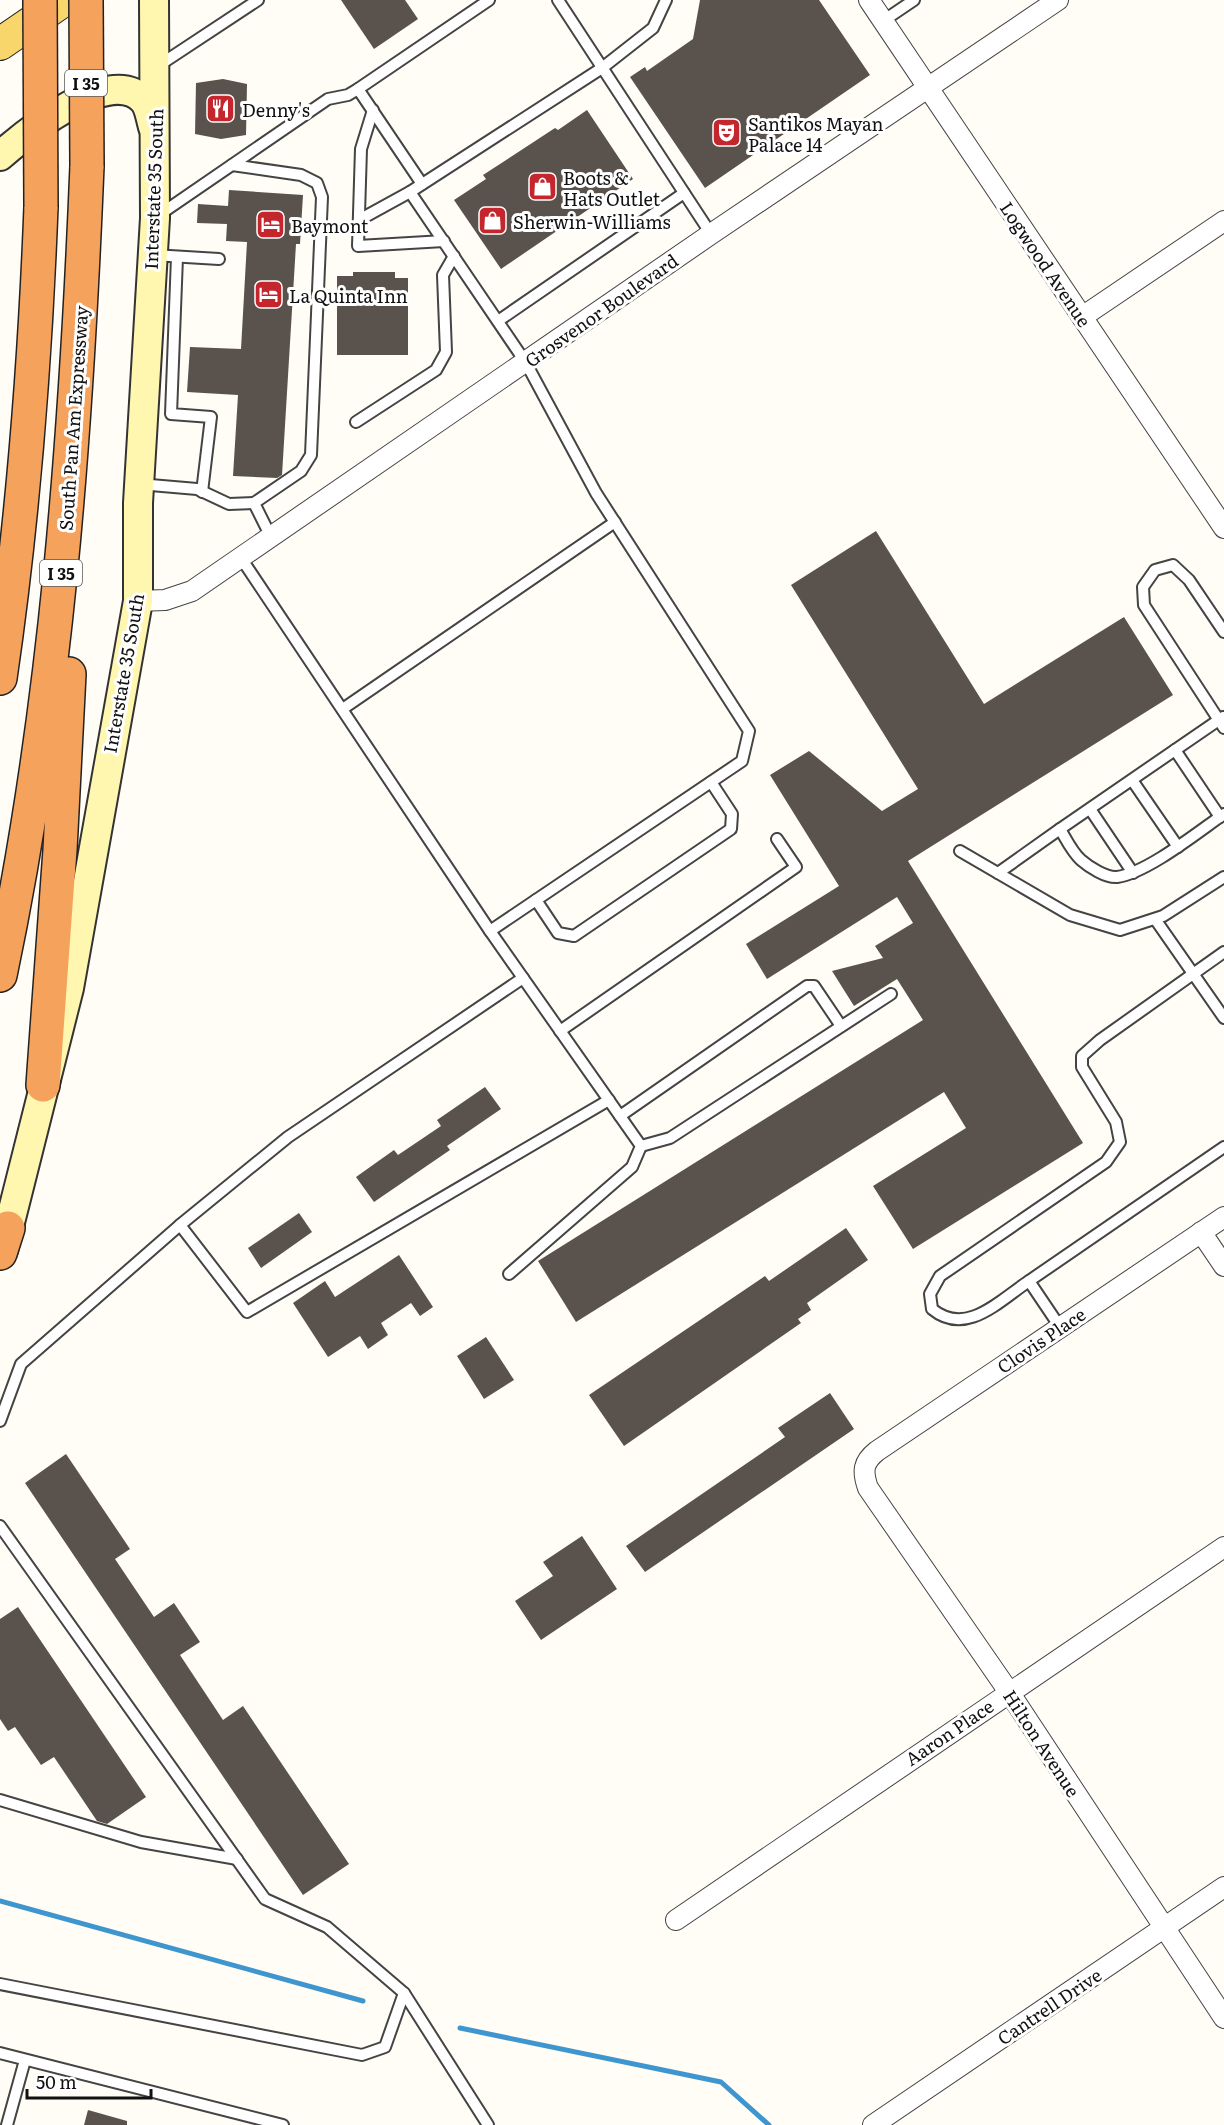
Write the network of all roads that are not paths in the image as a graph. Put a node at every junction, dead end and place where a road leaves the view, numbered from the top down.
1 (40, 0) edge
2 (64, 0) edge
3 (86, 0) edge
4 (154, 0) edge
5 (258, 0) edge
6 (489, 0) edge
7 (558, 0) edge
8 (666, 0) edge
9 (869, 0) edge
10 (914, 0) edge
11 (1058, 0) edge
12 (883, 21) junction
13 (0, 44) edge
14 (155, 68) junction
15 (602, 68) junction
16 (928, 88) junction
17 (358, 89) junction
18 (373, 110) junction
19 (156, 135) junction
20 (0, 156) edge
21 (232, 165) junction
22 (422, 184) junction
23 (410, 192) junction
24 (684, 193) junction
25 (155, 218) junction
26 (359, 220) junction
27 (1224, 221) edge
28 (711, 234) junction
29 (444, 241) junction
30 (165, 256) junction
31 (454, 256) junction
32 (219, 259) dead end
33 (1082, 317) junction
34 (498, 321) junction
35 (80, 331) junction
36 (526, 363) junction
37 (356, 422) dead end
38 (139, 484) junction
39 (202, 492) junction
40 (254, 503) junction
41 (615, 522) junction
42 (1224, 528) edge
43 (271, 537) junction
44 (241, 558) junction
45 (138, 601) junction
46 (1224, 632) edge
47 (0, 678) edge
48 (344, 708) junction
49 (1222, 722) edge
50 (1175, 750) junction
51 (1132, 780) junction
52 (711, 782) junction
53 (1090, 809) junction
54 (1222, 816) edge
55 (1060, 829) junction
56 (777, 839) dead end
57 (1178, 847) junction
58 (960, 851) dead end
59 (998, 873) junction
60 (1133, 873) junction
61 (1224, 877) edge
62 (536, 900) junction
63 (1155, 919) junction
64 (490, 931) junction
65 (1224, 952) edge
66 (1193, 973) junction
67 (0, 975) edge
68 (523, 978) junction
69 (891, 994) dead end
70 (1224, 1018) edge
71 (841, 1026) junction
72 (560, 1031) junction
73 (43, 1085) junction
74 (609, 1100) junction
75 (620, 1116) junction
76 (641, 1146) junction
77 (1224, 1147) edge
78 (1224, 1217) edge
79 (180, 1225) junction
80 (1202, 1232) junction
81 (4, 1241) edge
82 (0, 1263) edge
83 (1224, 1266) edge
84 (509, 1274) dead end
85 (1029, 1281) junction
86 (1060, 1328) junction
87 (0, 1421) edge
88 (863, 1468) joint
89 (0, 1526) edge
90 (1224, 1547) edge
91 (1009, 1692) junction
92 (0, 1800) edge
93 (237, 1859) junction
94 (1224, 1887) edge
95 (676, 1920) dead end
96 (1164, 1928) junction
97 (0, 1984) edge
98 (404, 1993) junction
99 (1224, 2018) edge
100 (0, 2053) edge
101 (25, 2060) junction
102 (7, 2125) edge
103 (283, 2125) edge
104 (488, 2125) edge
105 (873, 2125) edge

1 - 47 highway, I 35, bridge
2 - 13 main road
3 - 35 highway, South Pan Am Expressway / I 35, bridge
4 - 14 main road, Interstate 35 South
5 - 14 lane
6 - 17 lane
7 - 15 lane
8 - 15 lane
9 - 12 street, Logwood Avenue
10 - 12 lane
11 - 16 street, Grosvenor Boulevard
12 - 16 street, Logwood Avenue
14 - 19 main road, Interstate 35 South
15 - 22 lane
15 - 24 lane
16 - 28 street, Grosvenor Boulevard
16 - 33 street, Logwood Avenue
17 - 18 lane
17 - 21 lane
18 - 22 lane
18 - 26 lane
19 - 20 main road
19 - 25 main road, Interstate 35 South
21 - 25 lane
21 - 40 lane
22 - 23 lane
23 - 26 lane
23 - 29 lane
24 - 28 lane
24 - 34 lane
25 - 30 main road, Interstate 35 South
26 - 29 lane
27 - 33 street
28 - 36 street, Grosvenor Boulevard
29 - 31 lane
30 - 32 lane
30 - 38 main road, Interstate 35 South
30 - 39 lane
31 - 34 lane
31 - 37 lane
33 - 42 street, Logwood Avenue
34 - 36 lane
35 - 67 highway, South Pan Am Expressway / I 35
35 - 73 highway
36 - 41 lane
36 - 43 street, Grosvenor Boulevard
38 - 39 lane
38 - 45 main road, Interstate 35 South
39 - 40 lane
40 - 43 lane
41 - 48 lane
41 - 52 lane
43 - 44 street, Grosvenor Boulevard
44 - 45 street, Grosvenor Boulevard
44 - 48 lane
45 - 73 main road, Interstate 35 South
46 - 49 lane
48 - 64 lane
49 - 50 lane
50 - 51 lane
50 - 54 lane
51 - 53 lane
51 - 57 lane
52 - 62 lane
52 - 62 lane
53 - 55 lane
53 - 60 lane
54 - 57 lane
55 - 59 lane
55 - 60 lane
56 - 72 lane
57 - 60 lane
58 - 59 lane
59 - 63 lane
61 - 63 lane
62 - 64 lane
63 - 66 lane
64 - 68 lane
65 - 66 lane
66 - 70 lane
66 - 85 lane
68 - 72 lane
68 - 79 lane
69 - 71 lane
71 - 75 lane
71 - 76 lane
72 - 74 lane
73 - 81 main road, Interstate 35 South
74 - 75 lane
74 - 79 lane
75 - 76 lane
76 - 84 lane
77 - 85 lane
78 - 80 street, Clovis Place
79 - 87 lane
80 - 83 street
80 - 86 street, Clovis Place
81 - 82 main road, Interstate 35 South
85 - 86 lane
86 - 88 street, Clovis Place
88 - 91 street, Hilton Avenue
89 - 93 lane
90 - 91 street, Aaron Place
91 - 95 street, Aaron Place
91 - 96 street, Hilton Avenue
92 - 93 lane
93 - 98 lane
94 - 96 street, Cantrell Drive
96 - 99 street, Hilton Avenue
96 - 105 street, Cantrell Drive
97 - 98 lane
98 - 104 lane
100 - 101 lane
101 - 102 lane
101 - 103 lane

